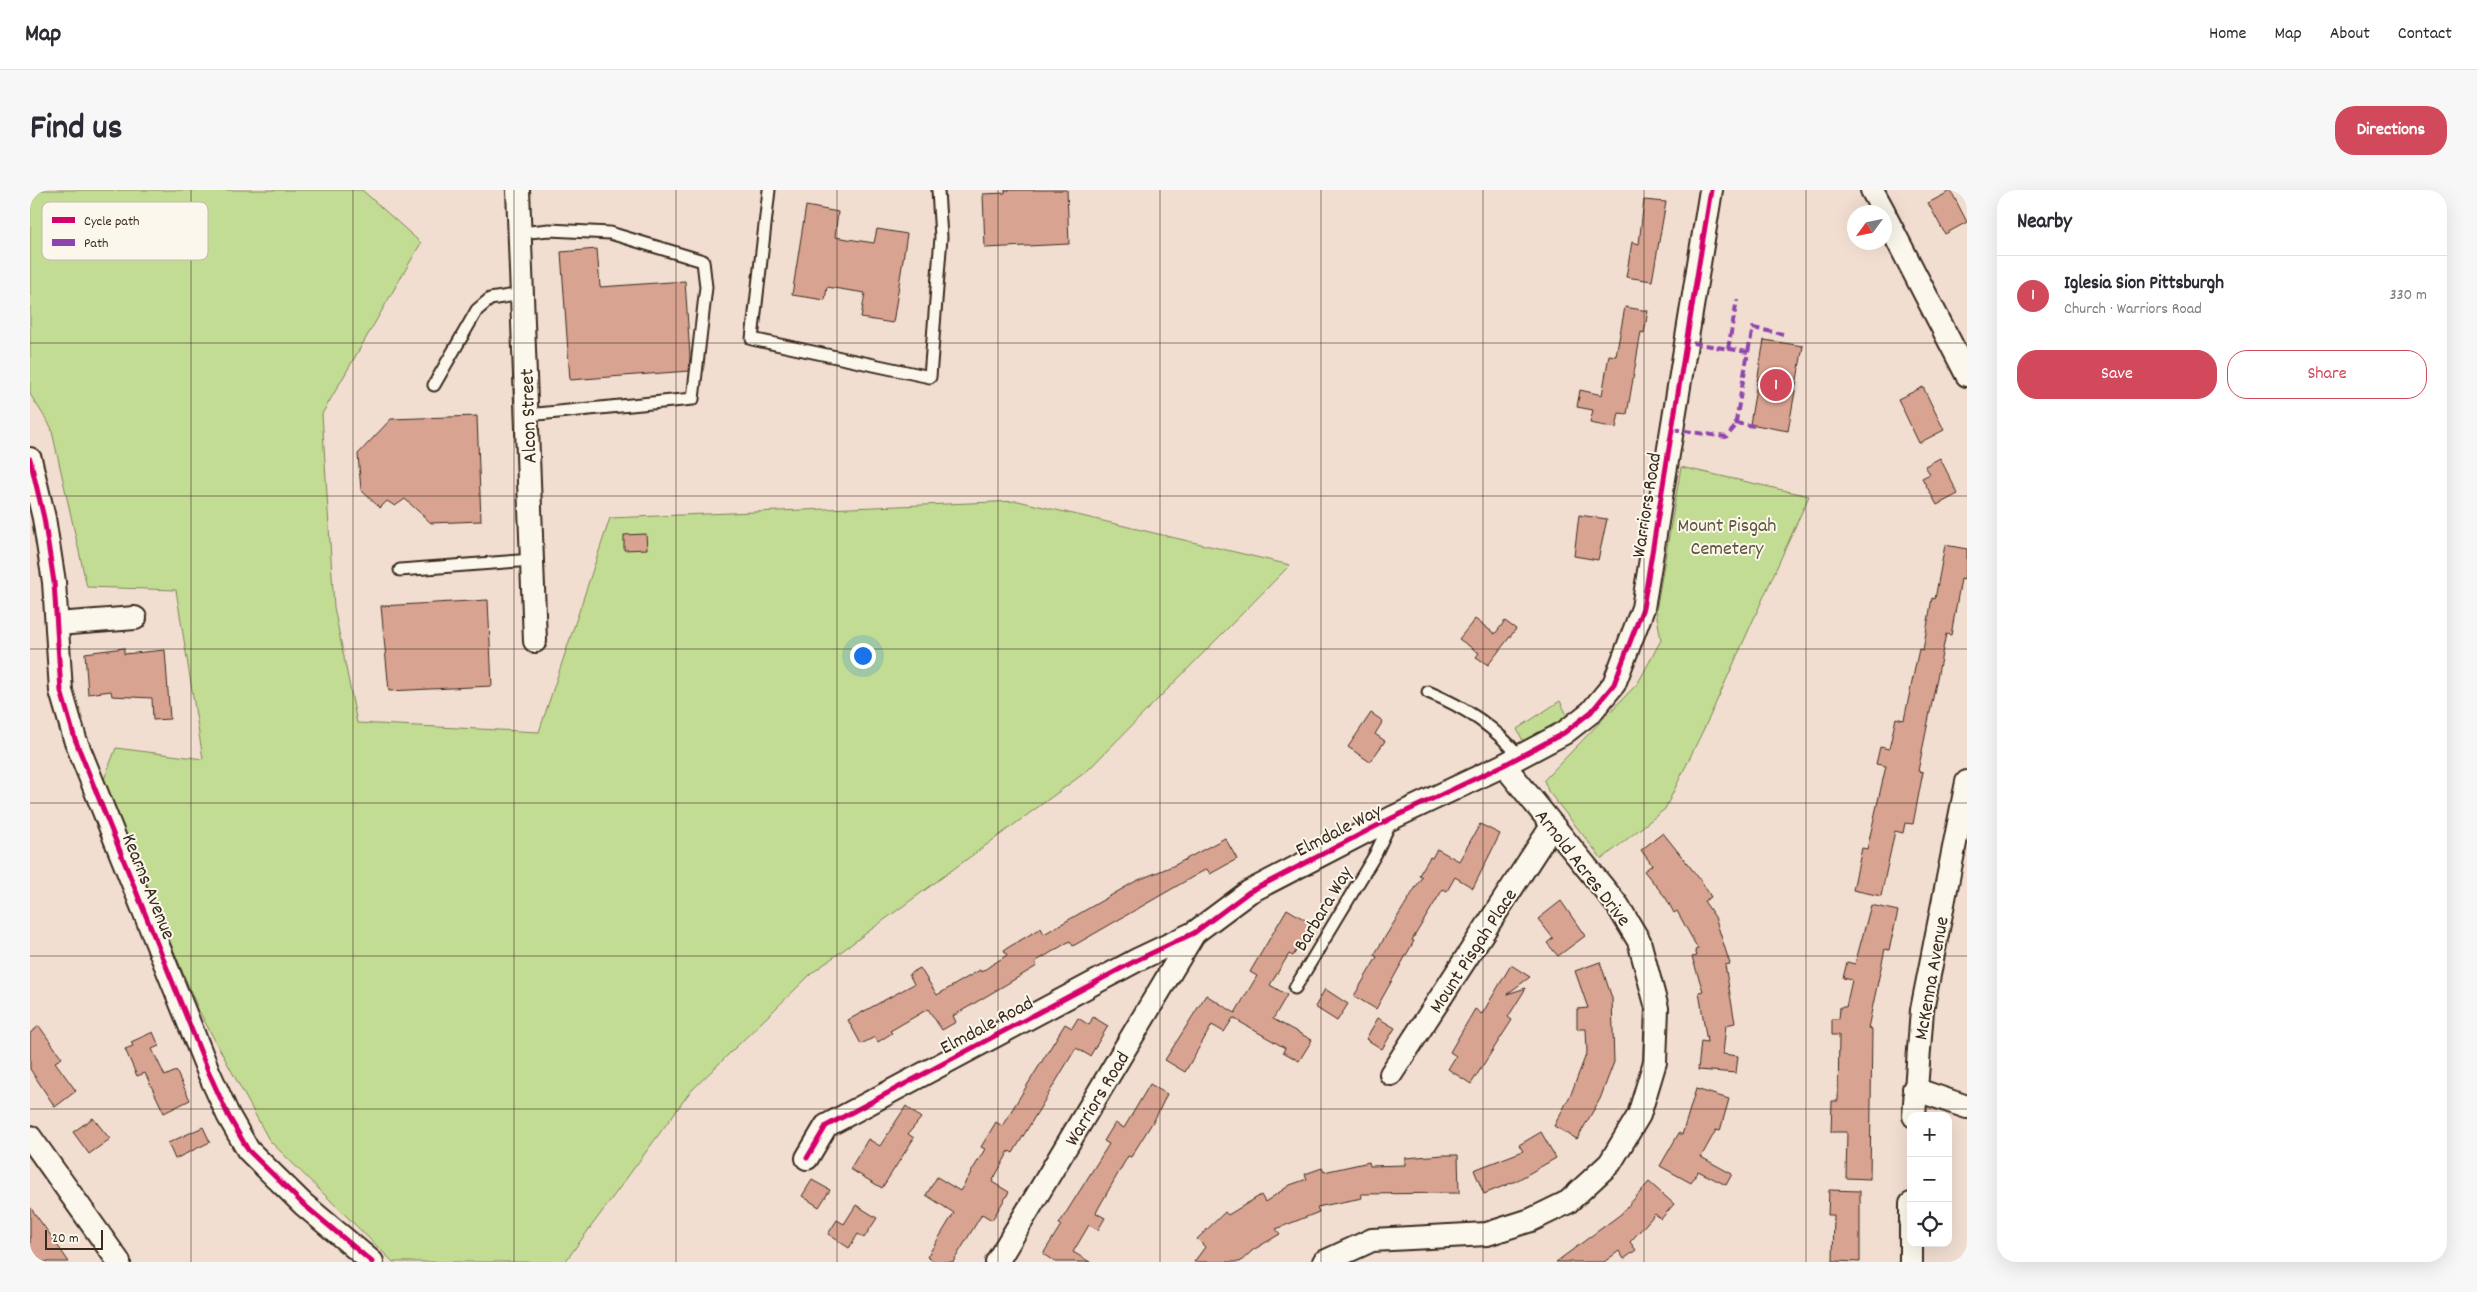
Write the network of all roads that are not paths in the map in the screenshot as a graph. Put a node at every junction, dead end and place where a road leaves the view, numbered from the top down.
1 (518, 190) edge
2 (769, 190) edge
3 (938, 190) edge
4 (1711, 190) edge
5 (1872, 190) edge
6 (1880, 205) edge
7 (1892, 229) edge
8 (520, 233) junction
9 (522, 294) junction
10 (1967, 375) edge
11 (434, 385) dead end
12 (527, 415) junction
13 (30, 459) edge
14 (532, 560) junction
15 (400, 570) dead end
16 (135, 618) dead end
17 (57, 624) junction
18 (535, 641) dead end
19 (1428, 692) dead end
20 (1512, 761) junction
21 (1967, 782) edge
22 (1392, 818) junction
23 (1552, 826) junction
24 (1194, 933) junction
25 (1295, 988) dead end
26 (1391, 1074) dead end
27 (1914, 1089) junction
28 (1967, 1107) edge
29 (1914, 1112) edge
30 (30, 1137) edge
31 (808, 1158) dead end
32 (1911, 1247) edge
33 (119, 1262) edge
34 (372, 1262) edge
35 (997, 1262) edge
36 (1324, 1262) edge
37 (1911, 1262) edge

1 - 8 street, Alcon Street
2 - 3 lane
4 - 20 street, Warriors Road
5 - 6 street
7 - 10 street
8 - 9 street, Alcon Street
8 - 12 lane
9 - 11 lane
9 - 12 street, Alcon Street
12 - 14 street, Alcon Street
13 - 17 street, Kearns Avenue
14 - 15 lane
14 - 18 street, Alcon Street
16 - 17 street
17 - 34 street, Kearns Avenue
19 - 20 lane
20 - 22 street, Elmdale Way
20 - 23 street, Arnold Acres Drive
21 - 27 street, McKenna Avenue
22 - 24 street, Elmdale Way
22 - 25 lane, Barbara Way
23 - 26 street, Mount Pisgah Place
23 - 36 street, Arnold Acres Drive
24 - 31 street, Elmdale Road
24 - 35 street, Warriors Road
27 - 28 street
27 - 29 street, McKenna Avenue
30 - 33 street
32 - 37 street

